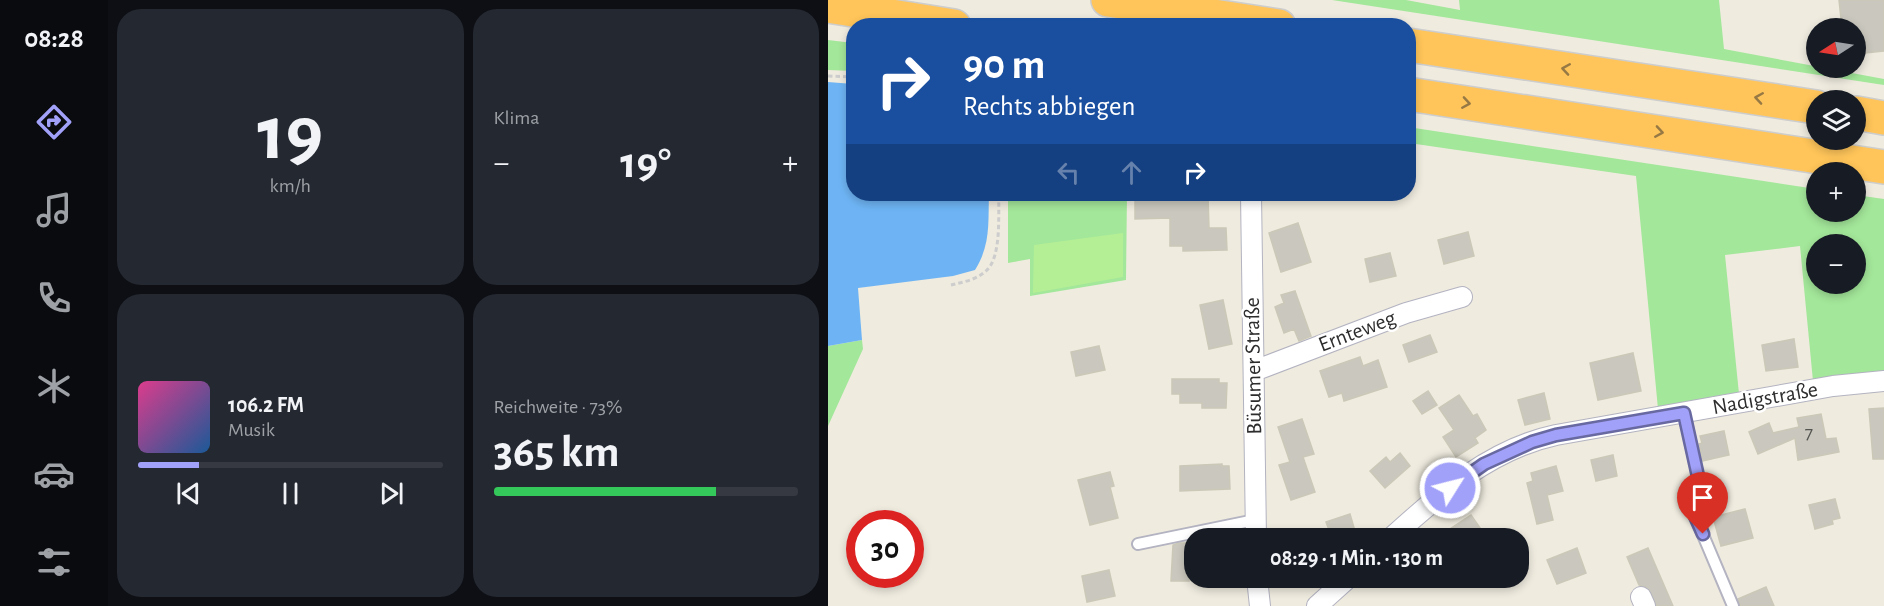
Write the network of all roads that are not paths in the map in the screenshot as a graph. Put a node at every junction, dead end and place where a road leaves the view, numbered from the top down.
1 (1108, 0) edge
2 (828, 6) edge
3 (904, 18) edge
4 (1226, 18) edge
5 (1416, 46) edge
6 (1416, 95) edge
7 (1806, 105) edge
8 (1866, 115) edge
9 (1884, 118) edge
10 (1884, 167) edge
11 (1251, 201) edge
12 (1462, 297) dead end
13 (1254, 371) junction
14 (1884, 381) edge
15 (1684, 413) junction
16 (1255, 528) edge
17 (1403, 528) edge
18 (1184, 538) edge
19 (1138, 544) dead end
20 (1258, 588) edge
21 (1337, 588) edge
22 (1260, 606) edge
23 (1317, 606) edge
24 (1733, 606) edge

1 - 4 highway
2 - 3 highway
7 -> 5 highway
6 -> 10 highway
8 - 9 highway
11 - 13 street, Büsumer Straße
12 - 13 street, Ernteweg
13 - 16 street, Büsumer Straße
14 - 15 street, Nadigstraße
15 - 17 street, Nadigstraße
15 - 24 lane
18 - 19 lane
20 - 22 street
21 - 23 street

